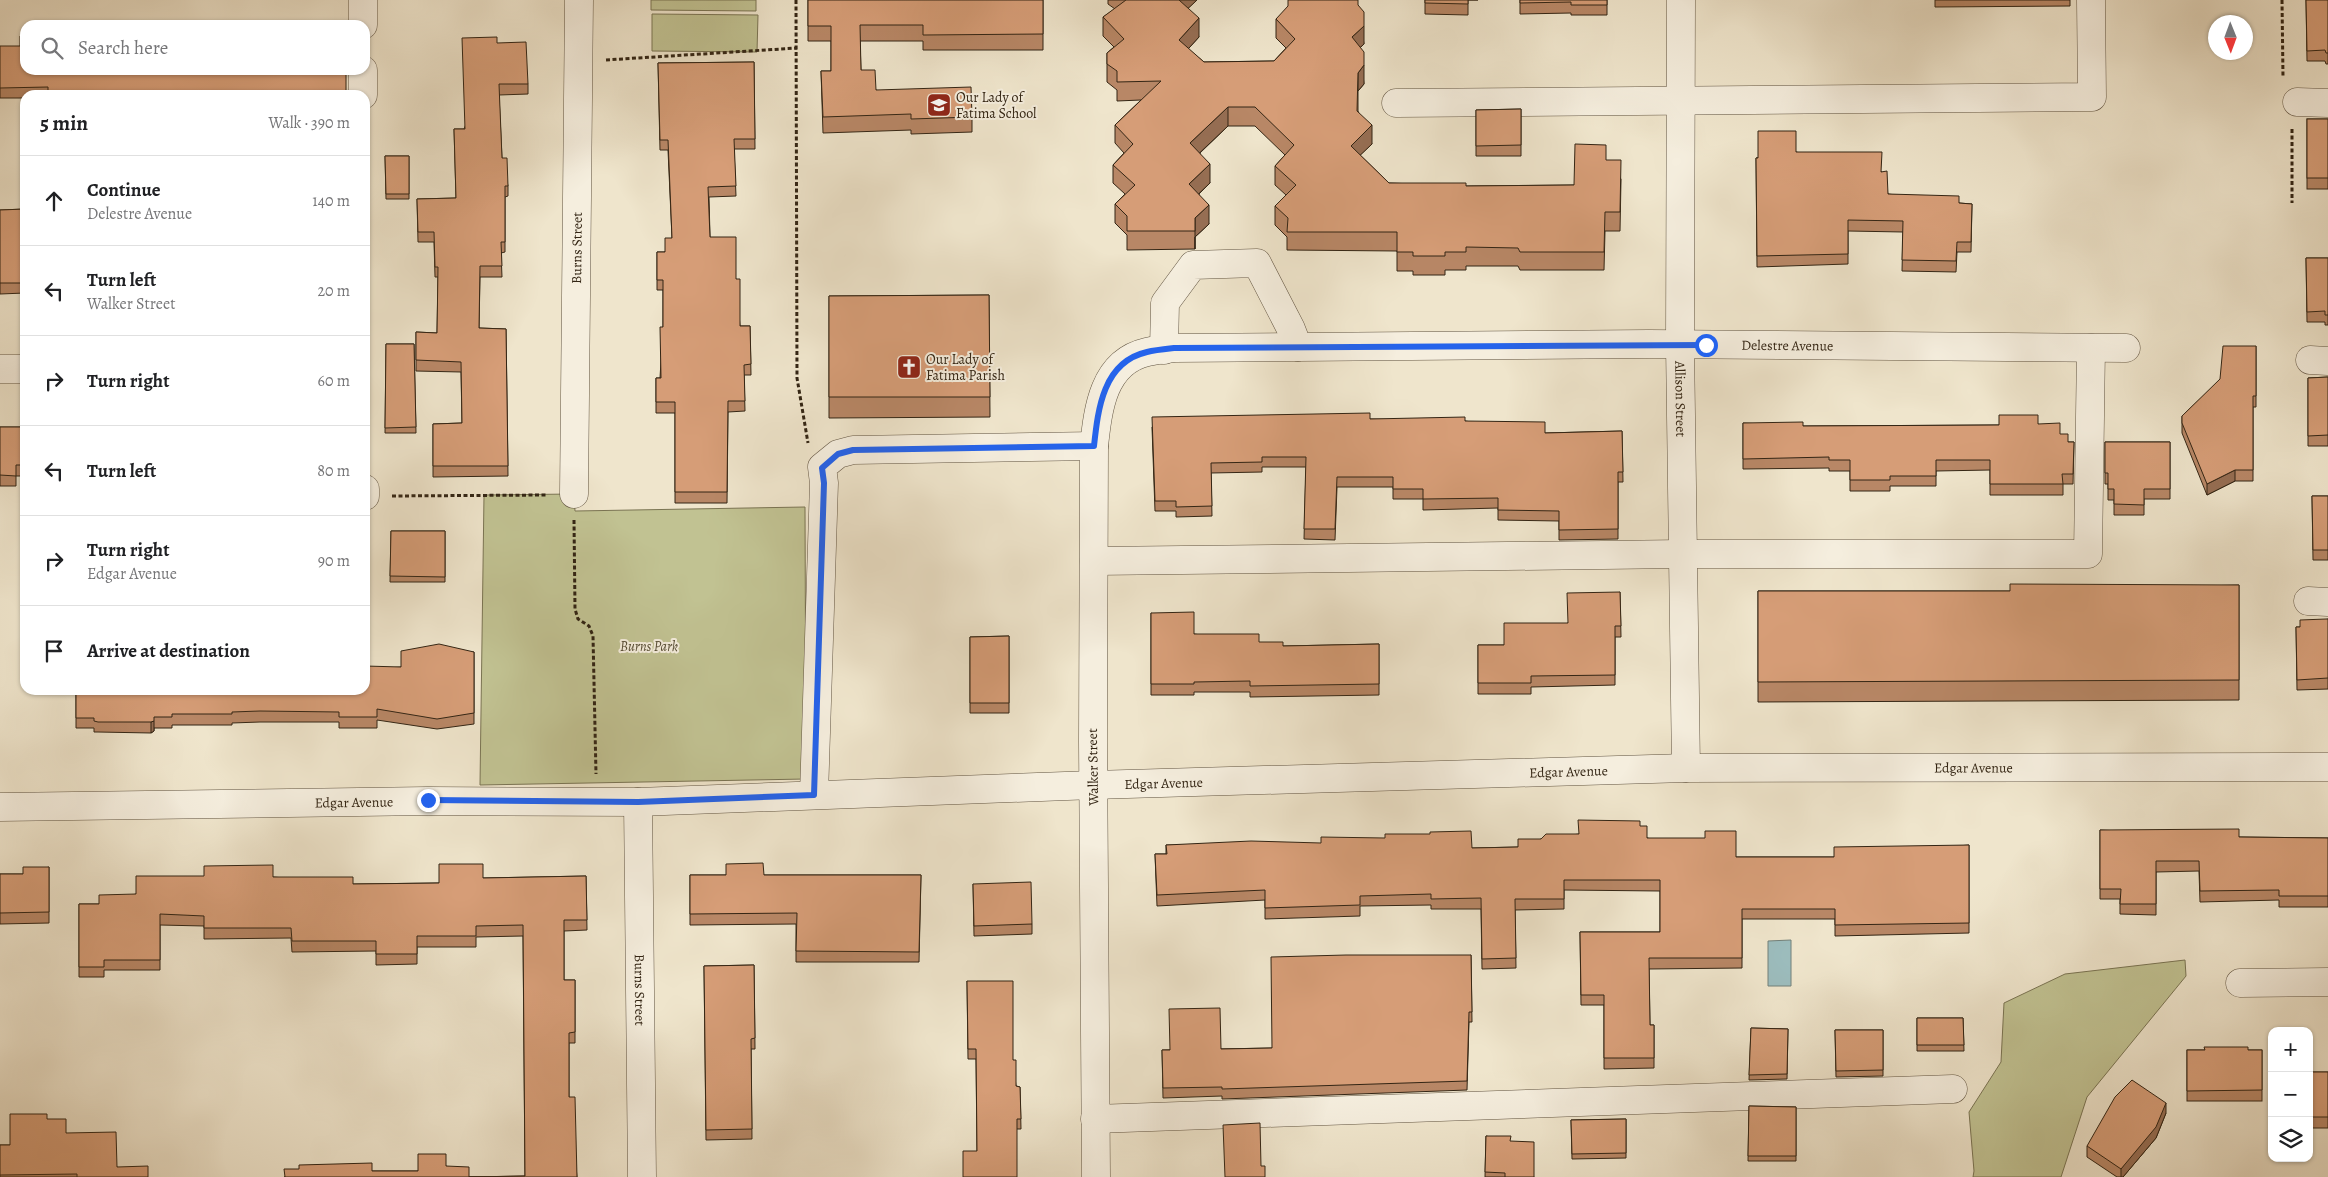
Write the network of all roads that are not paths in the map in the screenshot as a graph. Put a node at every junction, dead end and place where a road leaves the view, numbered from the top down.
1 (362, 0) edge
2 (579, 0) edge
3 (1681, 0) edge
4 (2091, 0) edge
5 (363, 20) edge
6 (363, 75) edge
7 (363, 90) edge
8 (1680, 99) junction
9 (2298, 102) dead end
10 (1396, 103) dead end
11 (2328, 103) edge
12 (1680, 345) junction
13 (1298, 347) junction
14 (2091, 348) junction
15 (2126, 348) dead end
16 (1164, 350) junction
17 (1121, 363) joint
18 (0, 369) edge
19 (20, 369) edge
20 (1094, 446) junction
21 (574, 494) road end
22 (1682, 554) junction
23 (1094, 561) junction
24 (2328, 766) edge
25 (1686, 768) junction
26 (1093, 785) junction
27 (814, 795) junction
28 (638, 802) junction
29 (0, 807) edge
30 (2328, 982) edge
31 (2240, 983) dead end
32 (1953, 1088) dead end
33 (1095, 1119) junction
34 (642, 1177) edge
35 (1096, 1177) edge

1 - 5 street
2 - 21 street, Burns Street
3 - 8 street, Allison Street
4 - 8 street
6 - 7 street
8 - 10 street
8 - 12 street, Allison Street
9 - 11 street
12 - 13 street, Delestre Avenue
12 - 14 street, Delestre Avenue
12 - 22 street, Allison Street
13 - 16 street, Delestre Avenue
13 - 16 street
14 - 15 street, Delestre Avenue
14 - 22 street
16 - 17 street, Delestre Avenue
17 - 20 street, Walker Street
18 - 19 street
20 - 23 street, Walker Street
20 - 27 street
22 - 23 street
22 - 25 street, Allison Street
23 - 26 street, Walker Street
24 - 25 street, Edgar Avenue
25 - 26 street, Edgar Avenue
26 - 27 street, Edgar Avenue
26 - 33 street, Walker Street
27 - 28 street, Edgar Avenue
28 - 29 street, Edgar Avenue
28 - 34 street, Burns Street
30 - 31 street
32 - 33 street
33 - 35 street, Walker Street

